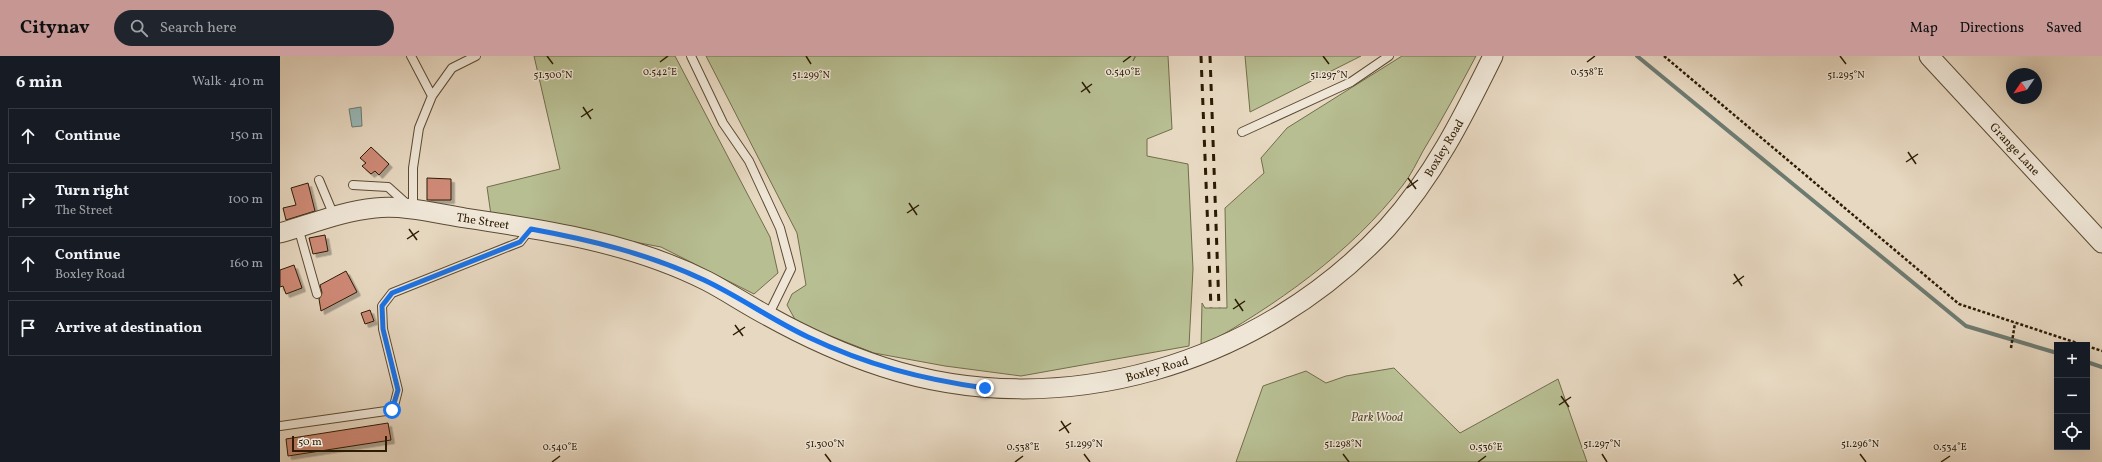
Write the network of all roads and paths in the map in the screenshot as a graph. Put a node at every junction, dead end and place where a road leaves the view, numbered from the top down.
1 (411, 56) edge
2 (476, 56) edge
3 (691, 56) edge
4 (1389, 56) edge
5 (1493, 56) edge
6 (1664, 56) edge
7 (1929, 56) edge
8 (432, 96) junction
9 (1242, 132) dead end
10 (319, 180) dead end
11 (353, 185) dead end
12 (413, 210) junction
13 (334, 217) junction
14 (298, 227) junction
15 (531, 229) junction
16 (280, 233) edge
17 (2102, 243) edge
18 (705, 280) joint
19 (317, 294) dead end
20 (768, 316) junction
21 (2015, 323) junction
22 (2073, 342) edge
23 (2090, 347) edge
24 (2011, 348) dead end
25 (2102, 351) edge
26 (280, 426) edge

1 - 8 lane
2 - 8 lane
3 - 20 lane
4 - 9 lane
5 - 20 street, Boxley Road
6 - 21 path
7 - 17 street, Grange Lane
8 - 12 lane
10 - 13 lane
11 - 12 lane
12 - 13 street, The Street
12 - 15 street, The Street
13 - 14 street, The Street
14 - 16 street, The Street
14 - 19 lane
15 - 18 street, The Street
15 - 26 lane
18 - 20 street, Boxley Road
21 - 22 path
21 - 24 path
23 - 25 path

